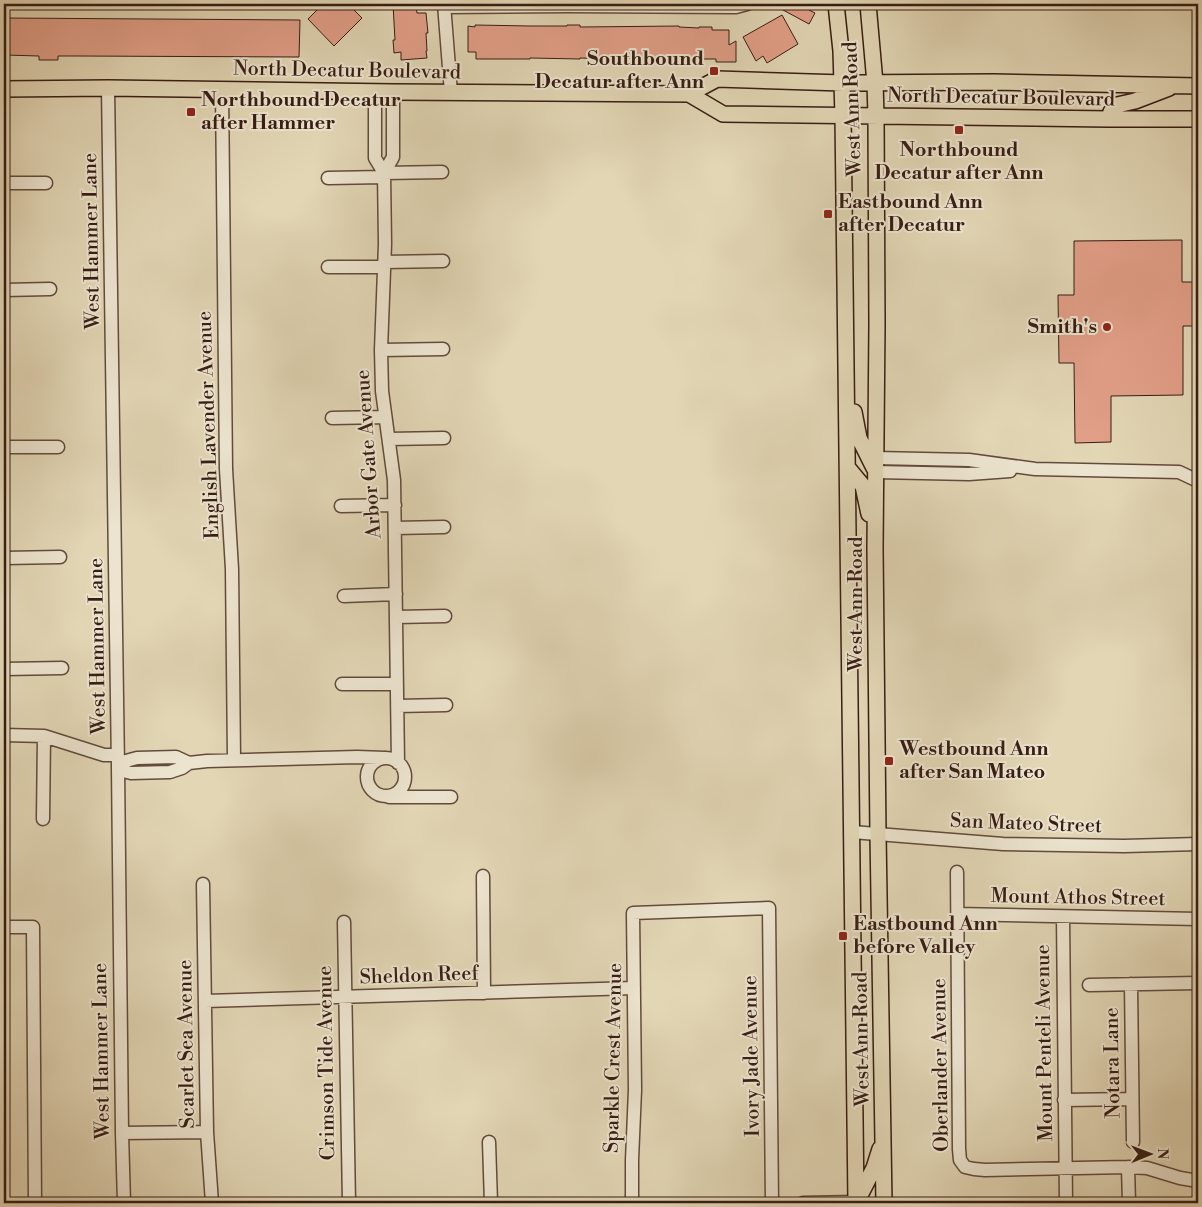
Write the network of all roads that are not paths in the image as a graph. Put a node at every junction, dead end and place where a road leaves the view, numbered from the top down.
1 (747, 4) edge
2 (836, 4) edge
3 (868, 4) edge
4 (444, 5) edge
5 (567, 5) edge
6 (696, 6) edge
7 (842, 83) junction
8 (875, 83) junction
9 (1178, 85) junction
10 (1198, 86) edge
11 (4, 88) edge
12 (108, 88) junction
13 (222, 89) junction
14 (375, 92) junction
15 (393, 92) junction
16 (451, 92) junction
17 (689, 94) junction
18 (843, 116) junction
19 (876, 116) junction
20 (1198, 119) edge
21 (1108, 120) junction
22 (442, 172) dead end
23 (384, 175) junction
24 (328, 178) dead end
25 (4, 183) edge
26 (46, 183) dead end
27 (443, 261) dead end
28 (384, 264) junction
29 (328, 267) dead end
30 (50, 289) dead end
31 (4, 290) edge
32 (380, 350) junction
33 (443, 350) dead end
34 (846, 372) junction
35 (385, 417) junction
36 (332, 418) dead end
37 (444, 438) dead end
38 (388, 439) junction
39 (58, 446) dead end
40 (4, 447) edge
41 (876, 465) junction
42 (848, 468) junction
43 (1198, 481) edge
44 (395, 505) junction
45 (341, 506) dead end
46 (444, 527) dead end
47 (395, 528) junction
48 (875, 548) junction
49 (60, 557) dead end
50 (4, 558) edge
51 (396, 594) junction
52 (344, 596) dead end
53 (445, 616) dead end
54 (396, 617) junction
55 (62, 668) dead end
56 (4, 669) edge
57 (342, 684) dead end
58 (397, 684) junction
59 (446, 705) dead end
60 (397, 706) junction
61 (4, 735) edge
62 (44, 736) junction
63 (385, 758) junction
64 (234, 760) junction
65 (118, 761) junction
66 (398, 762) junction
67 (386, 797) junction
68 (451, 797) dead end
69 (42, 818) dead end
70 (852, 832) junction
71 (878, 834) junction
72 (1198, 844) edge
73 (957, 872) dead end
74 (483, 876) dead end
75 (204, 884) dead end
76 (633, 913) joint
77 (957, 914) junction
78 (1062, 917) junction
79 (1198, 919) edge
80 (344, 922) dead end
81 (4, 927) edge
82 (1198, 983) edge
83 (1131, 984) junction
84 (1090, 985) dead end
85 (634, 988) junction
86 (484, 993) junction
87 (345, 997) junction
88 (205, 1001) junction
89 (1132, 1099) junction
90 (1064, 1100) junction
91 (207, 1132) junction
92 (122, 1133) junction
93 (884, 1138) junction
94 (490, 1142) dead end
95 (1133, 1142) dead end
96 (1128, 1167) junction
97 (1065, 1168) junction
98 (1198, 1181) edge
99 (35, 1203) edge
100 (124, 1203) edge
101 (212, 1203) edge
102 (349, 1203) edge
103 (491, 1203) edge
104 (632, 1203) edge
105 (772, 1203) edge
106 (803, 1203) edge
107 (857, 1203) edge
108 (884, 1203) edge
109 (1066, 1203) edge
110 (1129, 1203) edge

1 - 6 street
2 - 7 main road, West Ann Road
3 - 8 main road, West Ann Road
4 - 5 street
4 - 16 street
5 - 6 street
7 - 8 main road, North Decatur Boulevard
7 - 17 main road, North Decatur Boulevard
7 - 18 main road, West Ann Road
8 - 9 main road, North Decatur Boulevard
8 - 19 main road, West Ann Road
9 - 10 main road, North Decatur Boulevard
9 - 21 main road
11 - 12 main road, North Decatur Boulevard
12 - 13 main road, North Decatur Boulevard
12 - 65 street, West Hammer Lane
13 - 14 main road, North Decatur Boulevard
13 - 64 street, English Lavender Avenue
14 - 15 main road, North Decatur Boulevard
14 - 23 street, Arbor Gate Avenue
15 - 16 main road, North Decatur Boulevard
15 - 23 street, Arbor Gate Avenue
16 - 17 main road, North Decatur Boulevard
17 - 18 main road, North Decatur Boulevard
18 - 19 main road, North Decatur Boulevard
18 - 34 main road, West Ann Road
19 - 21 main road, North Decatur Boulevard
19 - 41 main road, West Ann Road
20 - 21 main road, North Decatur Boulevard
22 - 23 street
23 - 24 street
23 - 28 street, Arbor Gate Avenue
25 - 26 street
27 - 28 street
28 - 29 street
28 - 32 street, Arbor Gate Avenue
30 - 31 street
32 - 33 street
32 - 35 street, Arbor Gate Avenue
34 - 41 main road
34 - 42 main road, West Ann Road
35 - 36 street
35 - 38 street, Arbor Gate Avenue
37 - 38 street
38 - 44 street, Arbor Gate Avenue
39 - 40 street
41 - 43 street
41 - 48 main road, West Ann Road
42 - 48 main road
42 - 70 main road, West Ann Road
44 - 45 street
44 - 47 street, Arbor Gate Avenue
46 - 47 street
47 - 51 street, Arbor Gate Avenue
48 - 71 main road, West Ann Road
49 - 50 street
51 - 52 street
51 - 54 street, Arbor Gate Avenue
53 - 54 street
54 - 58 street, Arbor Gate Avenue
55 - 56 street
57 - 58 street
58 - 60 street, Arbor Gate Avenue
59 - 60 street
60 - 66 street, Arbor Gate Avenue
61 - 62 street
62 - 65 street
62 - 69 street
63 - 64 street
63 - 66 street
63 - 67 street
64 - 65 street
65 - 92 street, West Hammer Lane
66 - 67 street
67 - 68 street
70 - 71 street, San Mateo Street
70 - 107 main road, West Ann Road
71 - 72 street, San Mateo Street
71 - 93 main road, West Ann Road
73 - 77 street, Oberlander Avenue
74 - 86 street
75 - 88 street, Scarlet Sea Avenue
76 - 85 street, Sparkle Crest Avenue
76 - 105 street, Ivory Jade Avenue
77 - 78 street, Mount Athos Street
77 - 97 street, Oberlander Avenue
78 - 79 street, Mount Athos Street
78 - 90 street, Mount Penteli Avenue
80 - 87 street, Crimson Tide Avenue
81 - 99 street
82 - 83 street
83 - 84 street
83 - 89 street, Notara Lane
85 - 86 street, Sheldon Reef
85 - 104 street, Sparkle Crest Avenue
86 - 87 street, Sheldon Reef
87 - 88 street, Sheldon Reef
87 - 102 street, Crimson Tide Avenue
88 - 91 street, Scarlet Sea Avenue
89 - 90 street
89 - 95 street, Notara Lane
90 - 97 street, Mount Penteli Avenue
91 - 92 street
91 - 101 street, Scarlet Sea Avenue
92 - 100 street, West Hammer Lane
93 - 107 main road
93 - 108 main road, West Ann Road
94 - 103 street
96 - 97 street
96 - 98 street
96 - 110 street
97 - 109 street, Mount Penteli Avenue
106 - 107 street

